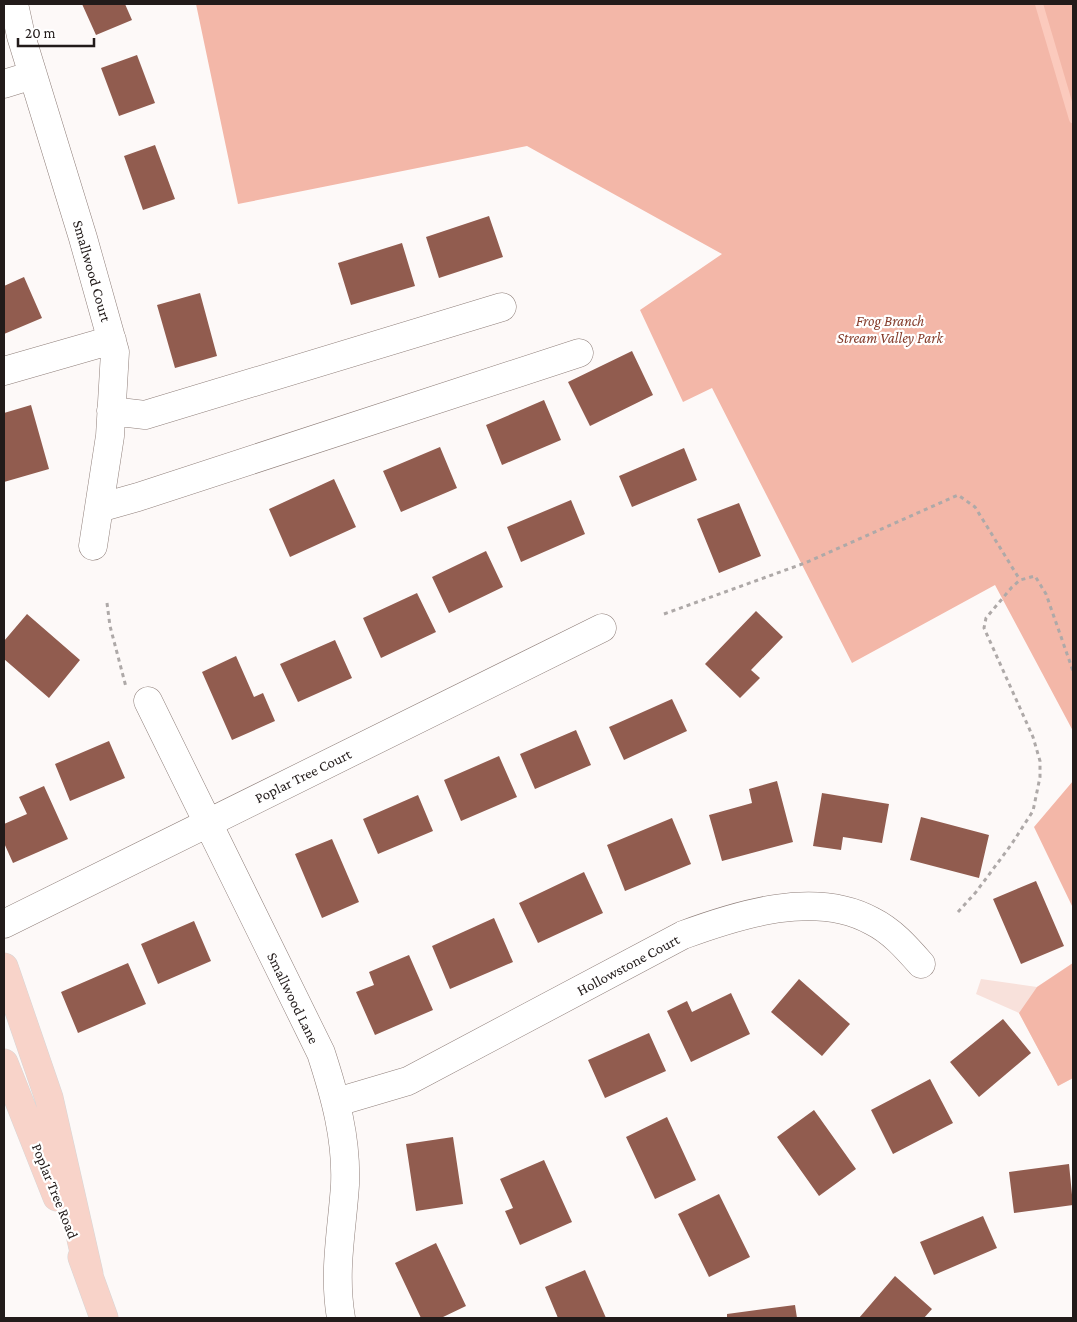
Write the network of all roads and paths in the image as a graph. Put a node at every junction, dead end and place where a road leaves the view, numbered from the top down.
1 (14, 4) edge
2 (33, 75) junction
3 (4, 84) edge
4 (502, 307) dead end
5 (112, 340) junction
6 (579, 353) dead end
7 (4, 371) edge
8 (111, 411) junction
9 (99, 508) junction
10 (93, 546) dead end
11 (1020, 580) junction
12 (107, 603) dead end
13 (664, 614) dead end
14 (602, 628) dead end
15 (1073, 671) edge
16 (137, 695) joint
17 (207, 824) junction
18 (958, 912) dead end
19 (4, 924) edge
20 (921, 964) dead end
21 (4, 967) edge
22 (4, 1063) edge
23 (337, 1102) junction
24 (89, 1274) junction
25 (104, 1318) edge
26 (341, 1318) edge

1 - 2 street, Smallwood Court
2 - 3 street
2 - 5 street, Smallwood Court
4 - 8 street
5 - 7 street
5 - 8 street, Smallwood Court
6 - 9 street
8 - 9 street, Smallwood Court
9 - 10 street, Smallwood Court
11 - 13 path
11 - 15 path
11 - 18 path
12 - 16 path
14 - 17 street, Poplar Tree Court
16 - 17 street, Smallwood Lane
17 - 19 street, Poplar Tree Court
17 - 23 street, Smallwood Lane
20 - 23 street, Hollowstone Court
21 - 24 main road
22 - 24 main road, Poplar Tree Road
23 - 26 street, Smallwood Lane
24 - 25 main road, Poplar Tree Road

